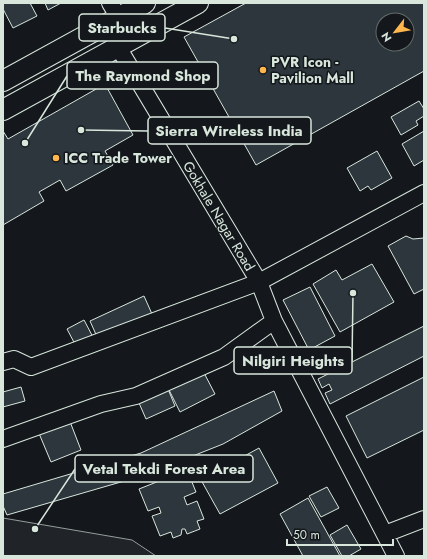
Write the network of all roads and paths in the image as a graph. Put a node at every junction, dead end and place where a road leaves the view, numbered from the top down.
1 (145, 3) edge
2 (198, 3) edge
3 (115, 10) edge
4 (118, 47) junction
5 (3, 82) edge
6 (3, 110) edge
7 (424, 193) edge
8 (258, 282) junction
9 (274, 320) junction
10 (3, 362) edge
11 (3, 439) edge
12 (424, 519) edge
13 (385, 534) junction
14 (396, 556) edge

1 - 3 main road
2 - 4 main road
3 - 5 main road
4 - 6 main road
4 - 8 street, Gokhale Nagar Road
7 - 8 street
8 - 9 street, Gokhale Nagar Road
8 - 10 street
9 - 11 street
9 - 13 street, Gokhale Nagar Road
12 - 13 street
13 - 14 street, Gokhale Nagar Road

